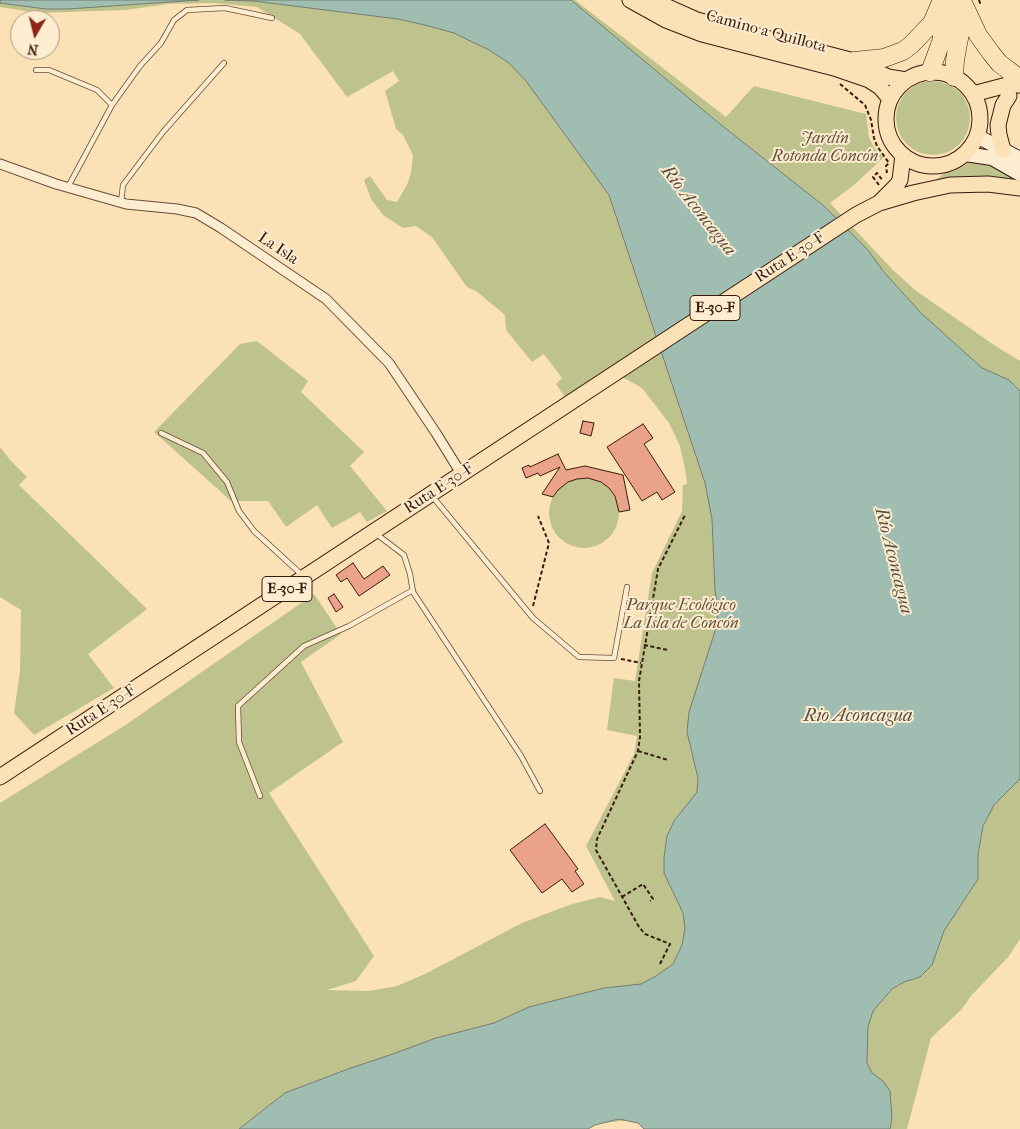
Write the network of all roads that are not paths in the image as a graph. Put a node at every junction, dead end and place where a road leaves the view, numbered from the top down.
1 (630, 0) edge
2 (652, 0) edge
3 (942, 0) edge
4 (958, 1) edge
5 (272, 18) dead end
6 (854, 61) junction
7 (224, 63) dead end
8 (36, 70) dead end
9 (930, 72) junction
10 (954, 78) junction
11 (1020, 79) edge
12 (906, 80) junction
13 (1020, 85) edge
14 (973, 94) junction
15 (1014, 94) edge
16 (890, 99) junction
17 (112, 105) junction
18 (980, 115) junction
19 (977, 136) junction
20 (1003, 150) junction
21 (903, 154) junction
22 (965, 154) junction
23 (1020, 159) edge
24 (946, 164) junction
25 (1, 167) edge
26 (1020, 174) edge
27 (68, 187) junction
28 (1020, 188) edge
29 (913, 193) junction
30 (121, 203) junction
31 (879, 203) junction
32 (161, 433) dead end
33 (462, 475) junction
34 (431, 495) junction
35 (373, 532) junction
36 (304, 578) junction
37 (627, 586) dead end
38 (413, 590) junction
39 (0, 777) edge
40 (540, 791) dead end
41 (260, 796) dead end

1 - 16 main road, Camino a Quillota
2 - 6 main road, Camino a Quillota
3 - 6 highway
4 - 9 highway
4 - 10 highway
4 - 11 highway
5 - 17 lane
6 - 12 main road, Camino a Quillota
7 - 30 lane
8 - 17 lane
9 - 10 main road
9 - 12 main road
10 - 14 main road
12 - 16 main road
13 - 14 main road
14 - 18 main road, E-30-F
15 - 18 main road
15 - 20 main road
16 - 21 main road
17 - 27 lane
18 - 19 main road, E-30-F
19 - 20 main road
19 - 22 main road, E-30-F
20 - 23 main road
21 - 24 main road, E-30-F
21 - 31 main road, Ruta E-30-F / E-30-F
22 - 24 main road, E-30-F
22 - 26 main road
24 - 29 main road, Ruta E-30-F / E-30-F
25 - 27 street, La Isla
27 - 30 street, La Isla
28 - 29 main road
29 - 31 main road, Ruta E-30-F / E-30-F
30 - 33 street, La Isla
31 - 33 main road, Ruta E-30-F / E-30-F
32 - 36 lane
33 - 34 main road, Ruta E-30-F / E-30-F
34 - 35 main road, Ruta E-30-F / E-30-F
34 - 37 lane
35 - 36 main road, Ruta E-30-F / E-30-F
35 - 38 lane
36 - 39 main road, Ruta E-30-F / E-30-F
38 - 40 lane
38 - 41 lane

